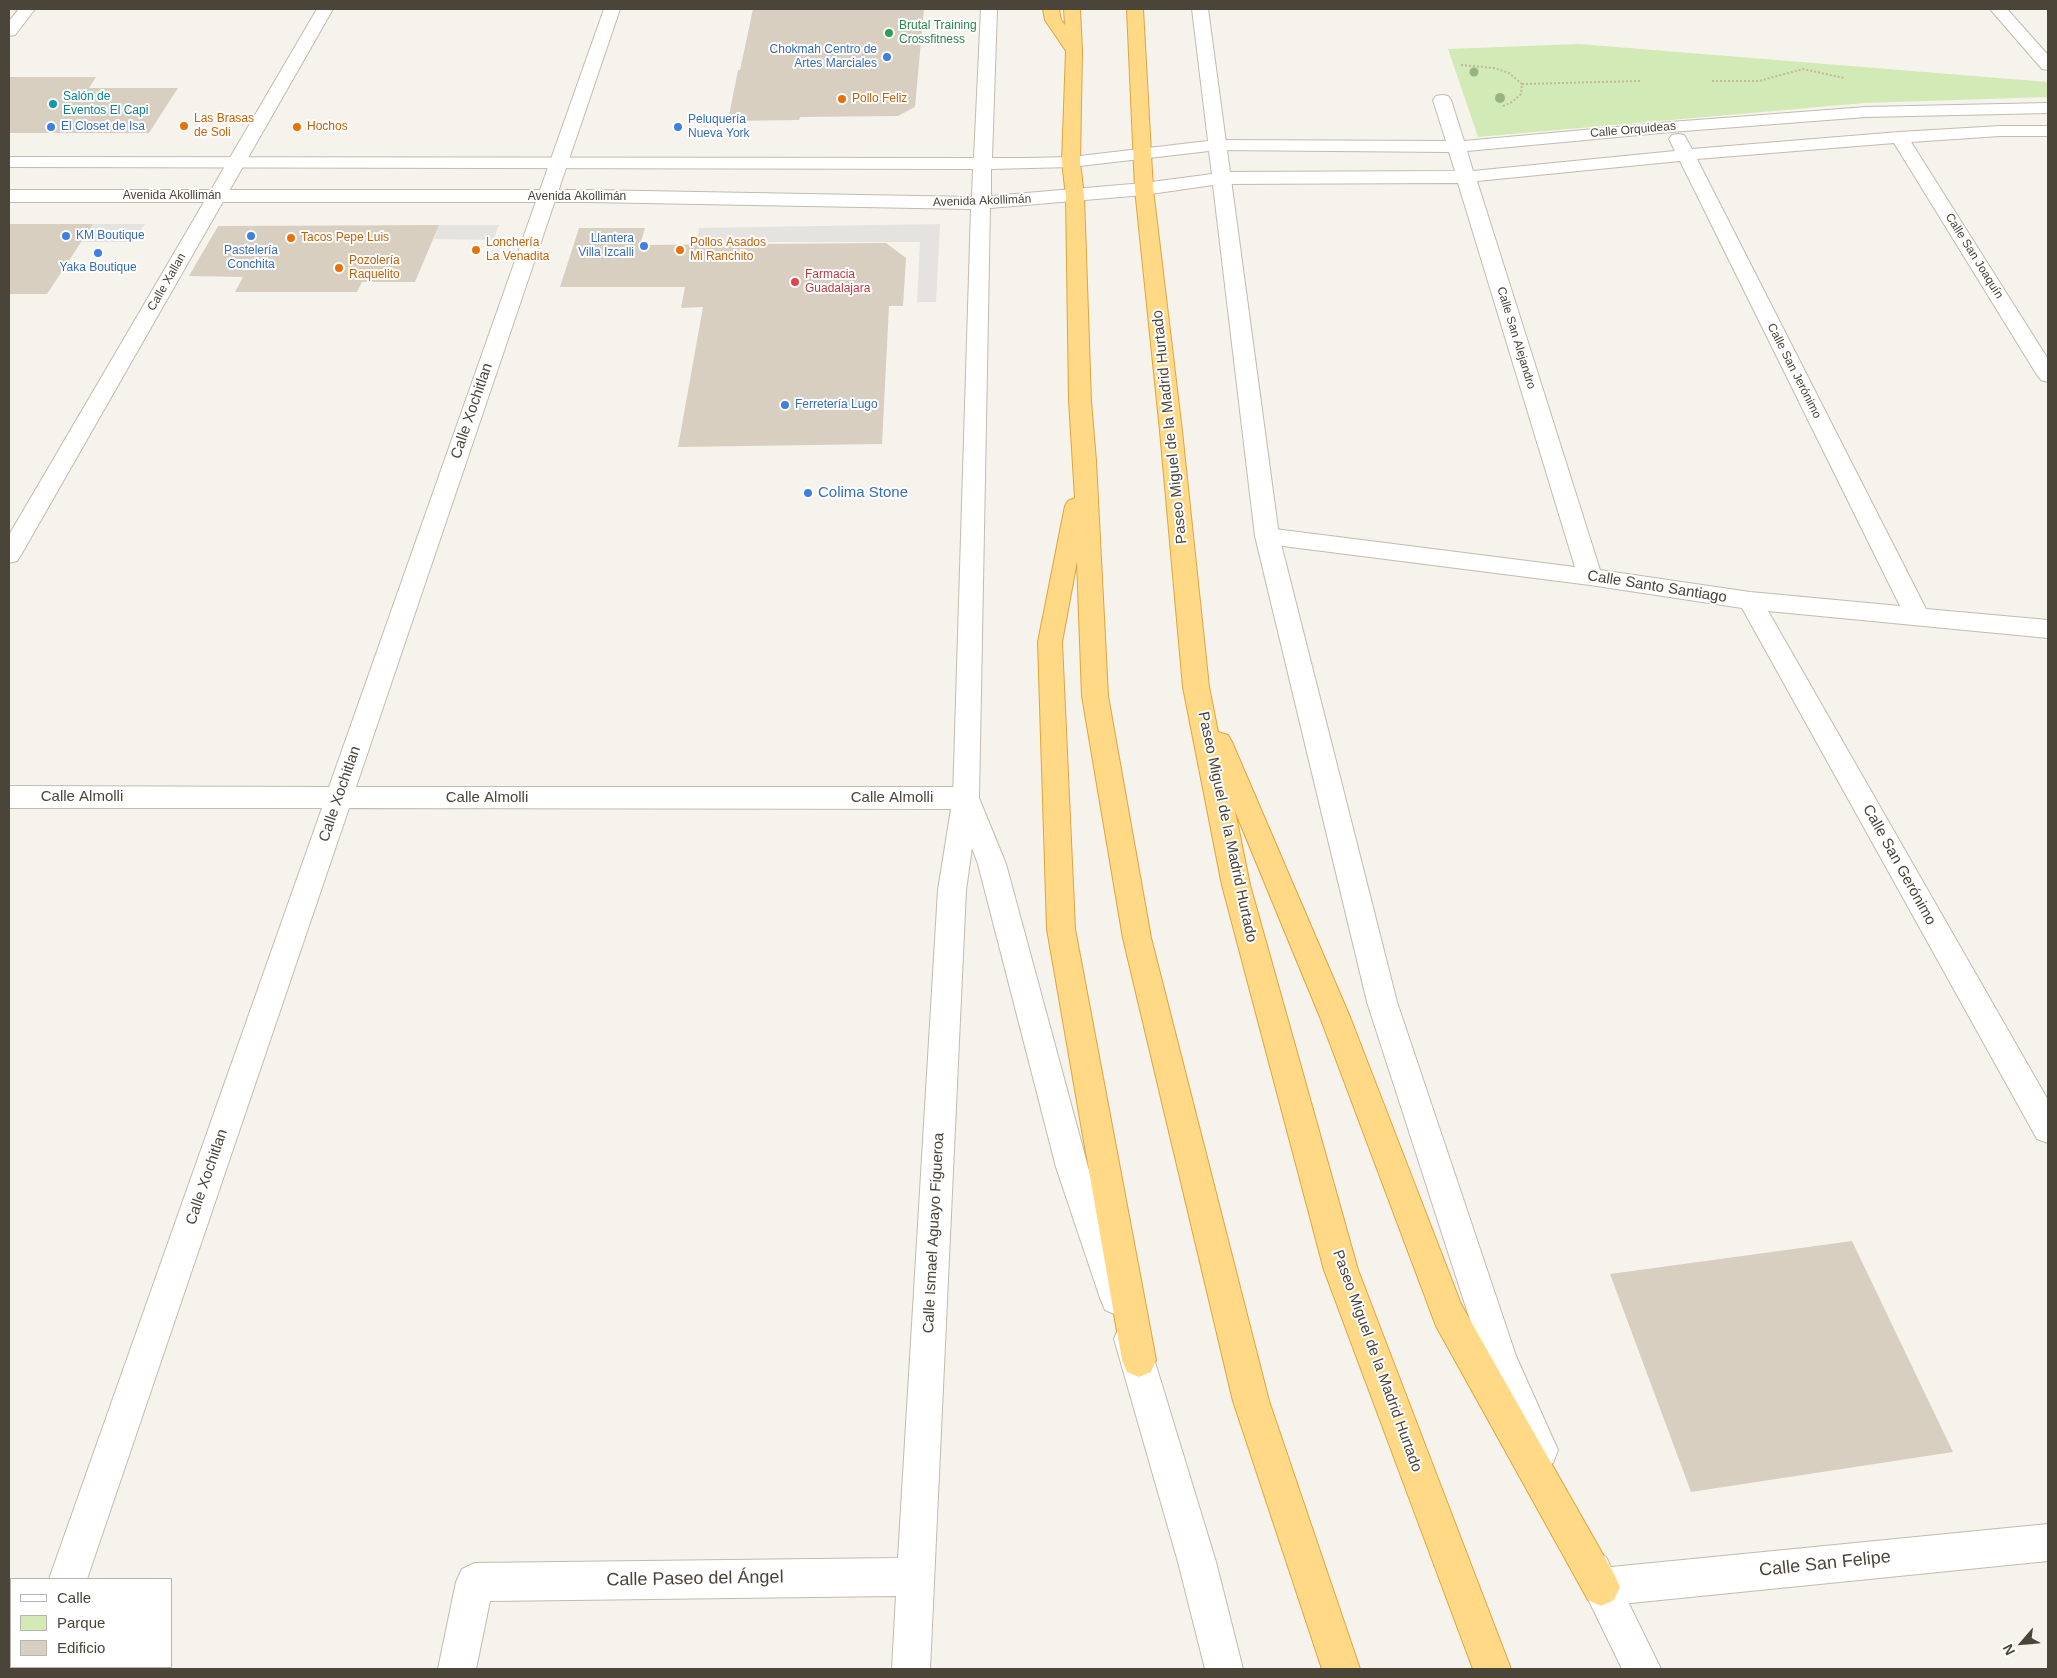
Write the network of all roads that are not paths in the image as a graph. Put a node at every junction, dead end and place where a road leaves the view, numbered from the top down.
1 (27, 9) edge
2 (325, 9) edge
3 (612, 9) edge
4 (989, 9) edge
5 (1051, 9) edge
6 (1072, 9) edge
7 (1135, 9) edge
8 (1148, 9) edge
9 (1200, 9) edge
10 (1998, 9) edge
11 (9, 31) edge
12 (1138, 47) junction
13 (1074, 51) junction
14 (2048, 65) edge
15 (1442, 100) dead end
16 (2048, 108) edge
17 (1671, 127) junction
18 (2048, 131) edge
19 (1899, 137) junction
20 (1217, 145) junction
21 (1456, 147) junction
22 (1142, 152) junction
23 (1686, 155) junction
24 (9, 162) edge
25 (1071, 162) junction
26 (236, 163) junction
27 (558, 163) junction
28 (983, 163) junction
29 (1466, 176) junction
30 (1220, 178) junction
31 (1144, 189) junction
32 (9, 196) edge
33 (216, 196) junction
34 (1075, 196) junction
35 (546, 197) junction
36 (980, 203) junction
37 (2048, 375) edge
38 (1085, 460) junction
39 (1267, 536) junction
40 (9, 555) edge
41 (1590, 577) junction
42 (1750, 601) junction
43 (1918, 616) junction
44 (2048, 629) edge
45 (1196, 687) junction
46 (9, 797) edge
47 (338, 798) junction
48 (966, 798) junction
49 (2048, 1129) edge
50 (1139, 1360) junction
51 (2048, 1542) edge
52 (915, 1577) junction
53 (68, 1578) edge
54 (1601, 1587) junction
55 (457, 1669) edge
56 (911, 1669) edge
57 (1224, 1669) edge
58 (1341, 1669) edge
59 (1492, 1669) edge
60 (1642, 1669) edge

1 - 11 street
2 - 26 street, Calle Xallan
3 - 27 street, Calle Xochitlan
4 - 28 street, Calle Ismael Aguayo Figueroa
5 - 13 highway
6 - 13 highway
7 - 12 highway, Paseo Miguel de la Madrid Hurtado
8 - 12 highway
9 - 20 street
10 - 14 street
12 - 22 highway, Paseo Miguel de la Madrid Hurtado
13 - 25 highway
15 - 21 street, Calle San Alejandro
16 - 17 street, Calle Orquideas
17 - 21 street, Calle Orquideas
17 - 23 street, Calle San Jerónimo
18 - 19 street, Calle Orquideas
19 - 23 street, Calle Orquideas
19 - 37 street, Calle San Joaquín
20 - 21 street, Calle Orquideas
20 - 22 street, Calle Orquideas
20 - 30 street
21 - 29 street, Calle San Alejandro
22 - 25 street
22 - 31 highway, Paseo Miguel de la Madrid Hurtado
23 - 29 street, Calle Orquideas
23 - 43 street, Calle San Jerónimo
24 - 26 street
25 - 28 street
25 - 34 highway
26 - 27 street
26 - 33 street, Calle Xallan
27 - 28 street
27 - 35 street, Calle Xochitlan
28 - 36 street, Calle Ismael Aguayo Figueroa
29 - 30 street, Calle Orquideas
29 - 41 street, Calle San Alejandro
30 - 31 street, Calle Orquideas
30 - 39 street
31 - 34 street, Avenida Akollimán
31 - 45 highway, Paseo Miguel de la Madrid Hurtado
32 - 33 street, Avenida Akollimán
33 - 35 street, Avenida Akollimán
33 - 40 street, Calle Xallan
34 - 36 street, Avenida Akollimán
34 - 38 highway
35 - 36 street, Avenida Akollimán
35 - 47 street, Calle Xochitlan
36 - 48 street, Calle Ismael Aguayo Figueroa
38 - 50 highway
38 - 58 highway
39 - 41 street, Calle Santo Santiago
39 - 54 street
41 - 42 street, Calle Santo Santiago
42 - 43 street, Calle Santo Santiago
42 - 49 street, Calle San Gerónimo
43 - 44 street, Calle Santo Santiago
45 - 54 highway
45 - 59 highway, Paseo Miguel de la Madrid Hurtado
46 - 47 street, Calle Almolli
47 - 48 street, Calle Almolli
47 - 53 street, Calle Xochitlan
48 - 50 street
48 - 52 street, Calle Ismael Aguayo Figueroa
50 - 57 street
51 - 54 street, Calle San Felipe
52 - 55 street, Calle Paseo del Ángel
52 - 56 street, Calle Ismael Aguayo Figueroa
54 - 60 street

